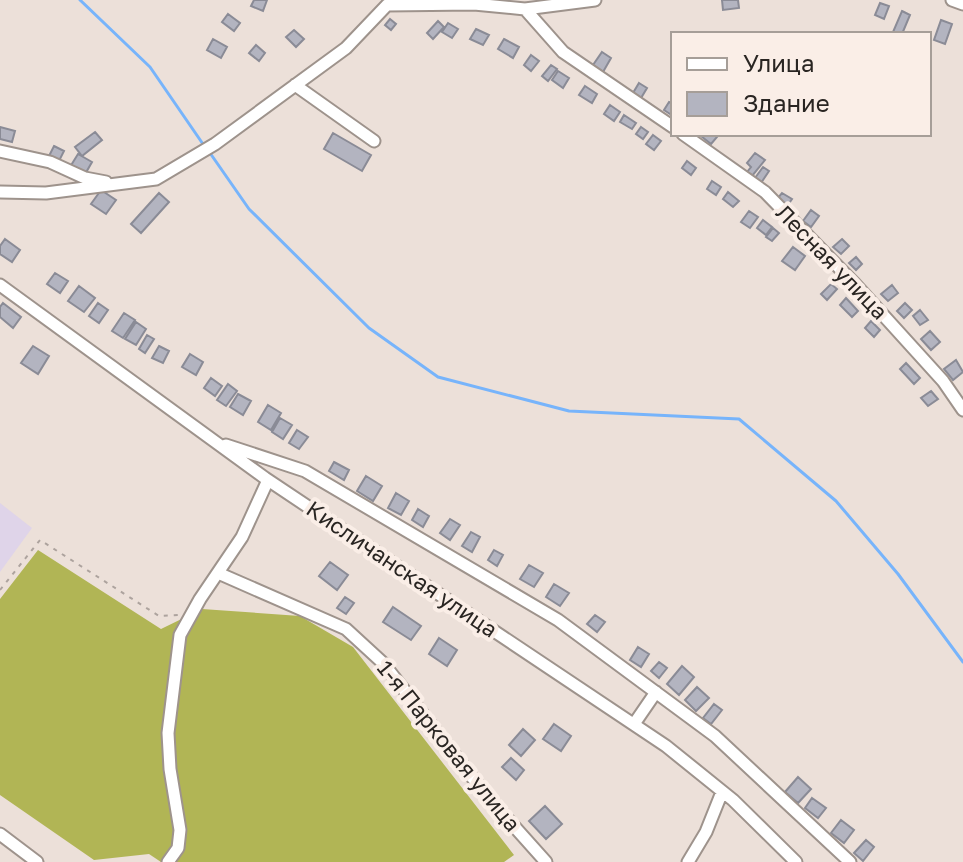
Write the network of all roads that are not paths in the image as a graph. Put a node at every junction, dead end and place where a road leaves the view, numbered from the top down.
1 (595, 0) edge
2 (952, 0) edge
3 (385, 3) edge
4 (963, 4) edge
5 (525, 9) junction
6 (295, 85) junction
7 (671, 126) edge
8 (686, 136) edge
9 (374, 141) dead end
10 (0, 151) edge
11 (118, 184) junction
12 (0, 192) edge
13 (0, 285) edge
14 (963, 410) edge
15 (214, 440) junction
16 (268, 480) junction
17 (218, 573) junction
18 (656, 692) junction
19 (634, 724) junction
20 (722, 792) junction
21 (0, 834) edge
22 (37, 862) edge
23 (168, 862) edge
24 (546, 862) edge
25 (688, 862) edge
26 (796, 862) edge
27 (850, 862) edge

1 - 5 street
2 - 4 street
3 - 5 street
3 - 6 street
5 - 7 street
6 - 9 street
6 - 11 street
8 - 14 street, Лесная улица
10 - 11 street
11 - 12 street
13 - 15 street, Кисличанская улица
15 - 16 street, Кисличанская улица
15 - 18 street
16 - 17 street
16 - 19 street, Кисличанская улица
17 - 23 street
17 - 24 street, 1-я Парковая улица
18 - 19 street
18 - 27 street
19 - 20 street, Кисличанская улица
20 - 25 street
20 - 26 street, Кисличанская улица
21 - 22 street

